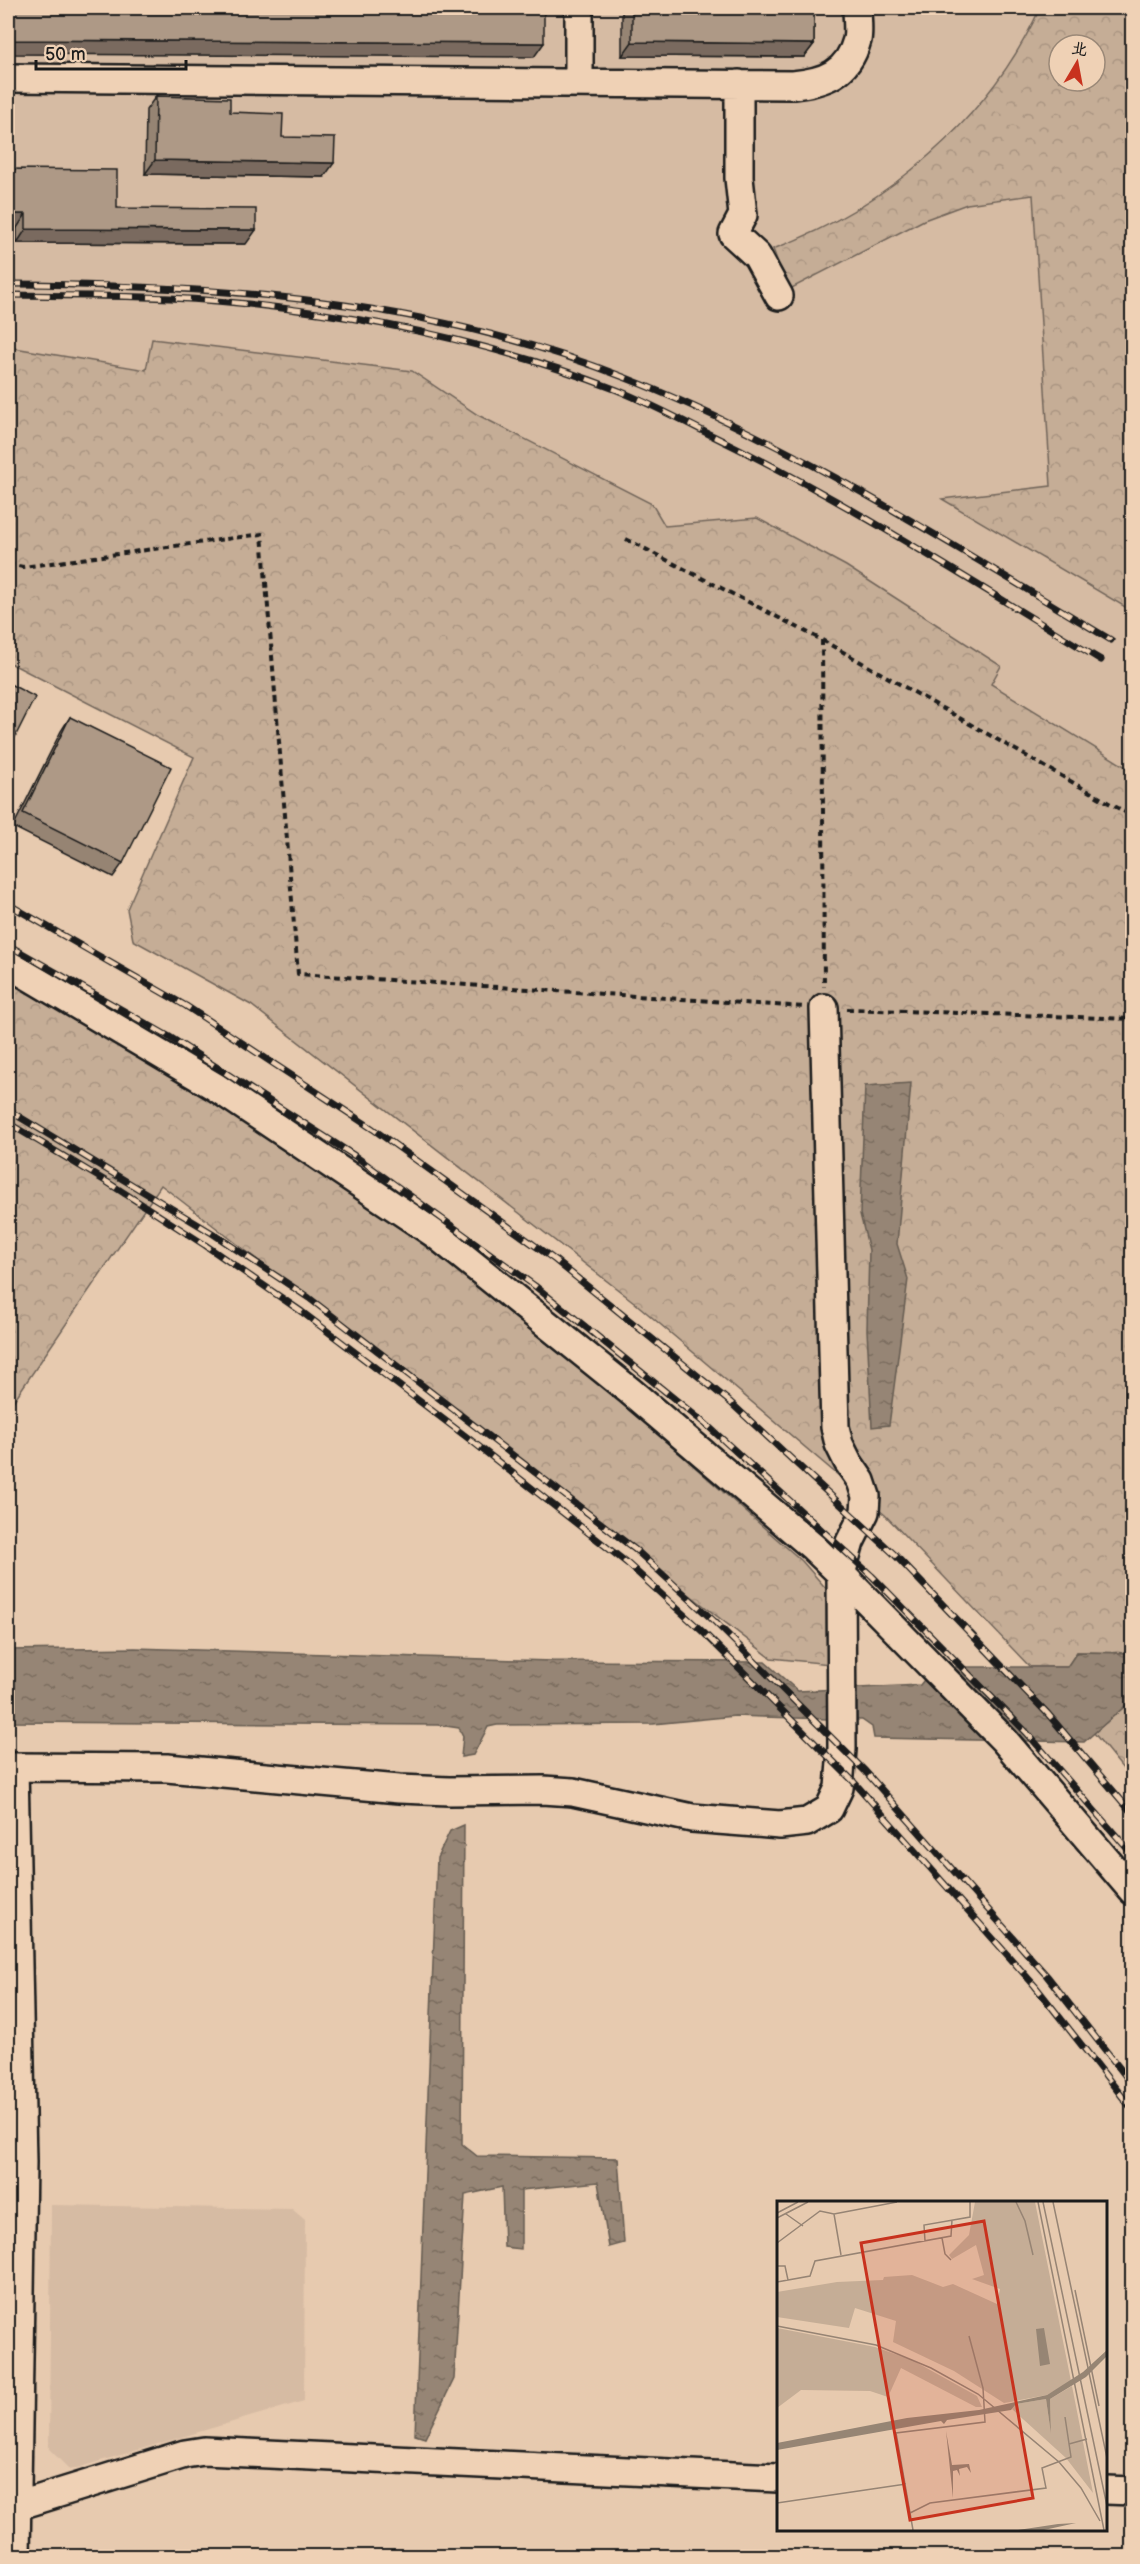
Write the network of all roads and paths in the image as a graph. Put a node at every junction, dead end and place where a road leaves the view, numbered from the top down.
1 (579, 8) edge
2 (857, 8) edge
3 (8, 78) edge
4 (579, 83) junction
5 (739, 84) junction
6 (779, 296) dead end
7 (626, 539) dead end
8 (8, 564) edge
9 (822, 640) junction
10 (1132, 816) edge
11 (8, 964) edge
12 (824, 1008) junction
13 (1132, 1019) edge
14 (841, 1574) junction
15 (1132, 1890) edge
16 (14, 2238) edge
17 (777, 2478) edge
18 (1107, 2490) edge
19 (1132, 2491) edge
20 (17, 2506) junction
21 (16, 2556) edge

1 - 4 street
2 - 5 street
3 - 4 street
4 - 5 street
5 - 6 street
7 - 9 path
8 - 12 path
9 - 10 path
9 - 12 path
11 - 14 street
12 - 13 path
12 - 14 street
14 - 15 street
14 - 16 street
16 - 20 street
17 - 20 street
18 - 19 street
20 - 21 street

